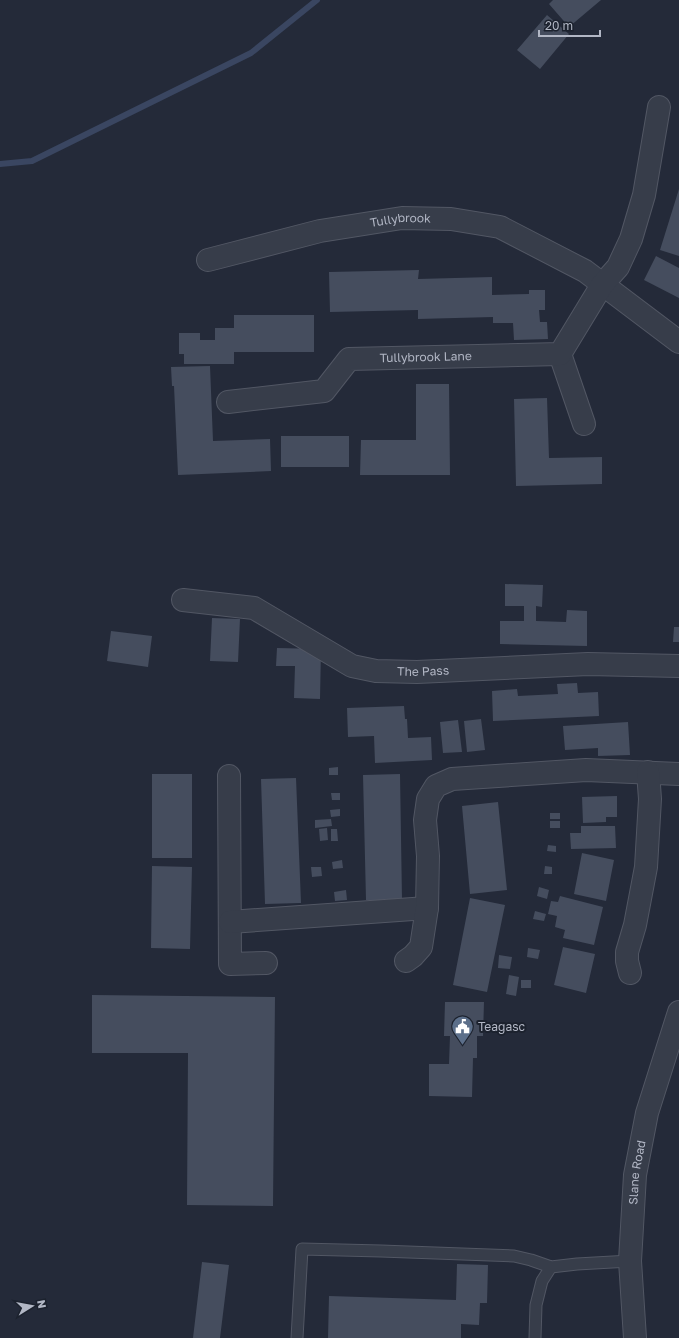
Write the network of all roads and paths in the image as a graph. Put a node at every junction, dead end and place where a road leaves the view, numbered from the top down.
1 (659, 107) dead end
2 (208, 260) dead end
3 (602, 285) junction
4 (679, 342) edge
5 (560, 354) junction
6 (228, 402) dead end
7 (584, 424) dead end
8 (183, 600) dead end
9 (679, 666) edge
10 (648, 772) junction
11 (679, 774) edge
12 (229, 776) dead end
13 (427, 908) junction
14 (230, 922) junction
15 (406, 961) dead end
16 (266, 963) dead end
17 (630, 973) dead end
18 (679, 1012) edge
19 (630, 1261) junction
20 (551, 1267) junction
21 (297, 1338) edge
22 (535, 1338) edge
23 (635, 1338) edge

1 - 3 street
2 - 3 street, Tullybrook
3 - 4 street, Tullybrook
3 - 5 street
5 - 6 street, Tullybrook Lane
5 - 7 street
8 - 9 street, The Pass
10 - 11 street
10 - 13 street
10 - 17 street
12 - 14 street
13 - 14 street
13 - 15 street
14 - 16 street
18 - 19 street, Slane Road
19 - 20 lane
19 - 23 street, Slane Road
20 - 21 lane
20 - 22 lane

